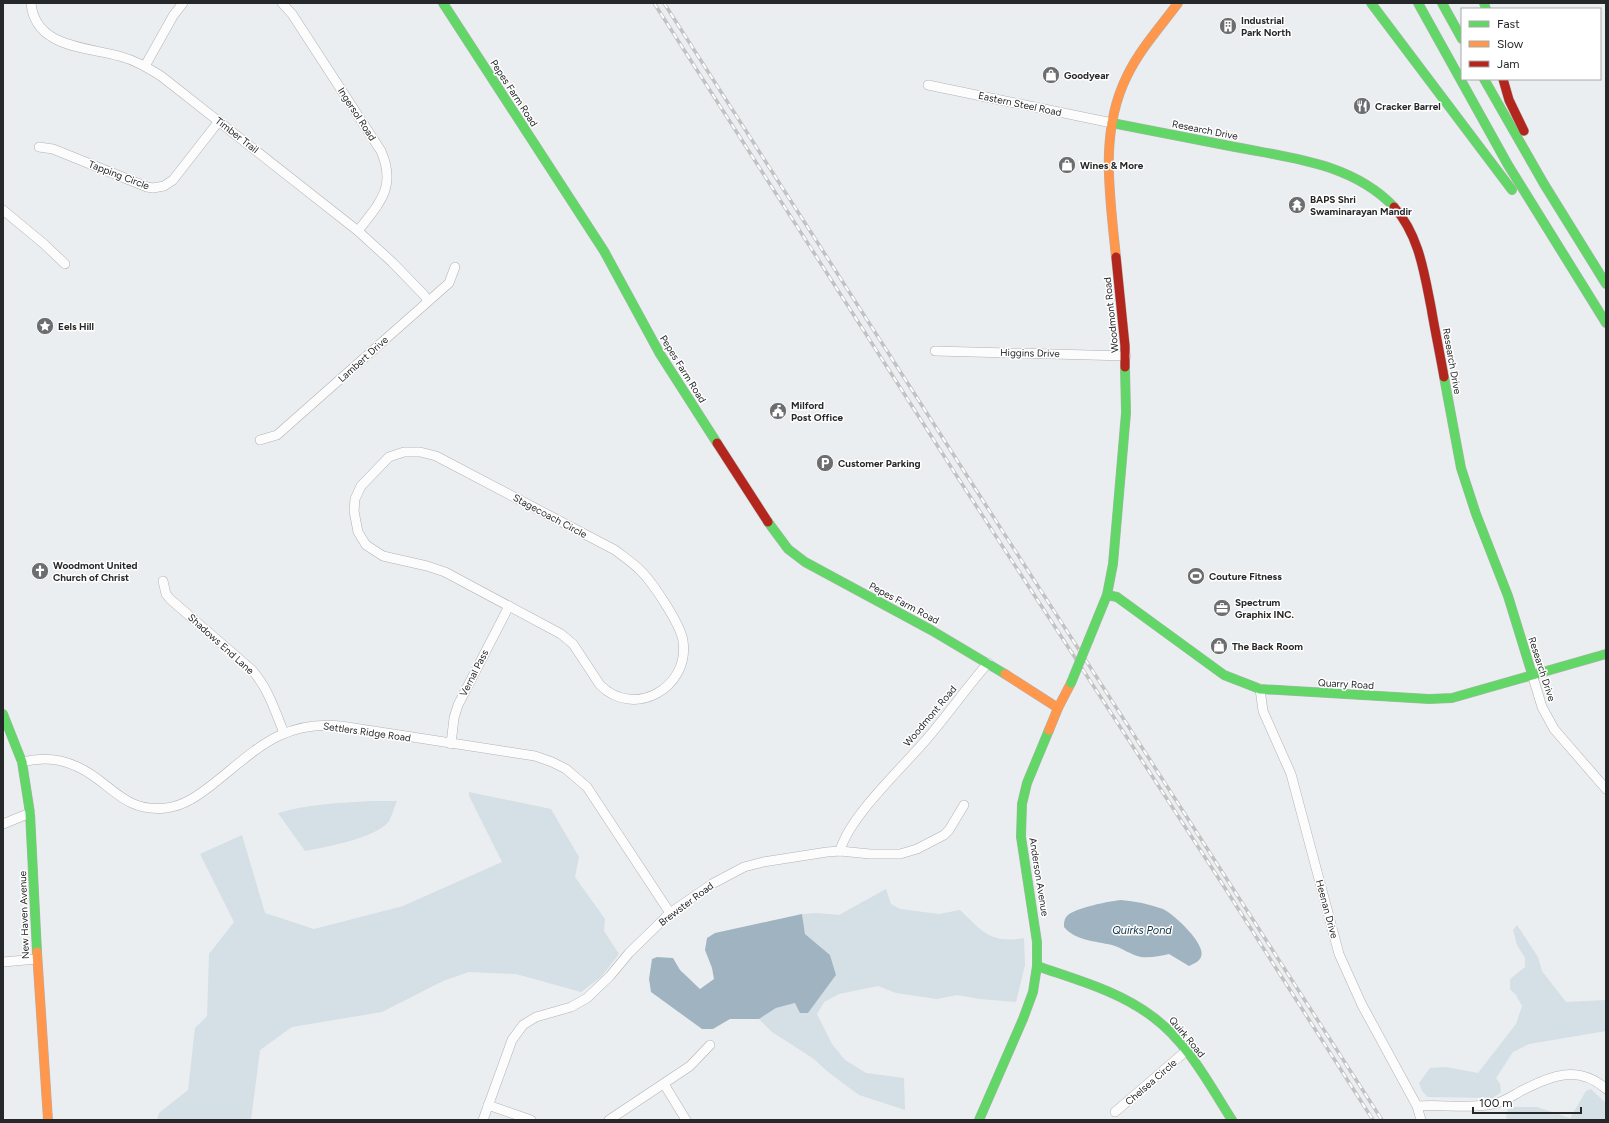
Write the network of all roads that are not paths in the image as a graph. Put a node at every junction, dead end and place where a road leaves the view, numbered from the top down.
1 (31, 3) edge
2 (183, 3) edge
3 (282, 3) edge
4 (443, 3) edge
5 (1178, 3) edge
6 (1371, 3) edge
7 (1418, 3) edge
8 (1442, 3) edge
9 (1461, 37) edge
10 (145, 66) junction
11 (1485, 80) edge
12 (1503, 80) edge
13 (928, 85) dead end
14 (219, 121) junction
15 (1112, 123) junction
16 (39, 147) dead end
17 (3, 210) edge
18 (358, 231) junction
19 (65, 264) dead end
20 (1568, 264) junction
21 (454, 267) dead end
22 (1606, 283) edge
23 (428, 301) junction
24 (1606, 323) edge
25 (935, 351) dead end
26 (1126, 356) junction
27 (260, 440) dead end
28 (163, 581) dead end
29 (1107, 594) junction
30 (509, 606) junction
31 (1089, 639) joint
32 (1606, 654) edge
33 (988, 663) junction
34 (1532, 674) junction
35 (1260, 689) junction
36 (1058, 708) junction
37 (3, 714) edge
38 (284, 732) junction
39 (451, 744) junction
40 (22, 762) junction
41 (1606, 789) edge
42 (964, 805) dead end
43 (30, 813) junction
44 (3, 824) edge
45 (840, 851) junction
46 (670, 913) junction
47 (37, 959) junction
48 (3, 962) edge
49 (1037, 966) junction
50 (710, 1045) dead end
51 (1186, 1051) junction
52 (664, 1084) junction
53 (1606, 1089) edge
54 (488, 1105) junction
55 (1417, 1106) junction
56 (1115, 1112) dead end
57 (983, 1119) edge
58 (48, 1120) edge
59 (483, 1120) edge
60 (531, 1120) edge
61 (608, 1120) edge
62 (686, 1120) edge
63 (1232, 1120) edge
64 (1421, 1120) edge

1 - 10 street, Timber Trail
2 - 10 street
3 - 18 street, Ingersol Road
4 - 33 main road, Pepes Farm Road
5 - 15 main road, Woodmont Road
6 - 20 main road
7 - 20 main road
8 - 9 main road
10 - 14 street, Timber Trail
11 - 22 main road
12 - 22 main road
13 - 15 street, Eastern Steel Road
14 - 16 street, Tapping Circle
14 - 18 street, Timber Trail
15 - 26 main road, Woodmont Road
15 - 34 main road, Research Drive
17 - 19 street
18 - 23 street, Timber Trail
20 - 24 main road
21 - 23 street, Lambert Drive
23 - 27 street, Lambert Drive
25 - 26 street, Higgins Drive
26 - 29 main road, Woodmont Road
28 - 38 street, Shadows End Lane
29 - 31 main road, Woodmont Road
29 - 35 main road, Quarry Road
30 - 30 street, Stagecoach Circle
30 - 39 street, Vernal Pass
31 - 36 main road, Anderson Avenue, bridge
32 - 34 main road, Quarry Road
33 - 36 main road
33 - 45 street, Woodmont Road
34 - 35 main road, Quarry Road
34 - 41 street, Research Drive
35 - 55 street, Heenan Drive
36 - 49 main road, Anderson Avenue
37 - 40 main road, New Haven Avenue
38 - 39 street, Settlers Ridge Road
38 - 40 street, Settlers Ridge Road
39 - 46 street, Settlers Ridge Road
40 - 43 main road, New Haven Avenue
42 - 45 street, Brewster Road
43 - 44 street
43 - 47 main road, New Haven Avenue
45 - 46 street, Brewster Road
46 - 54 street, Brewster Road
47 - 48 street
47 - 58 main road, New Haven Avenue
49 - 51 main road, Quirk Road
49 - 57 main road, Anderson Avenue
50 - 52 street
51 - 56 street, Chelsea Circle
51 - 63 main road, Quirk Road
52 - 61 street
52 - 62 street
53 - 55 street
54 - 59 street, Brewster Road
54 - 60 street
55 - 64 street, Heenan Drive

